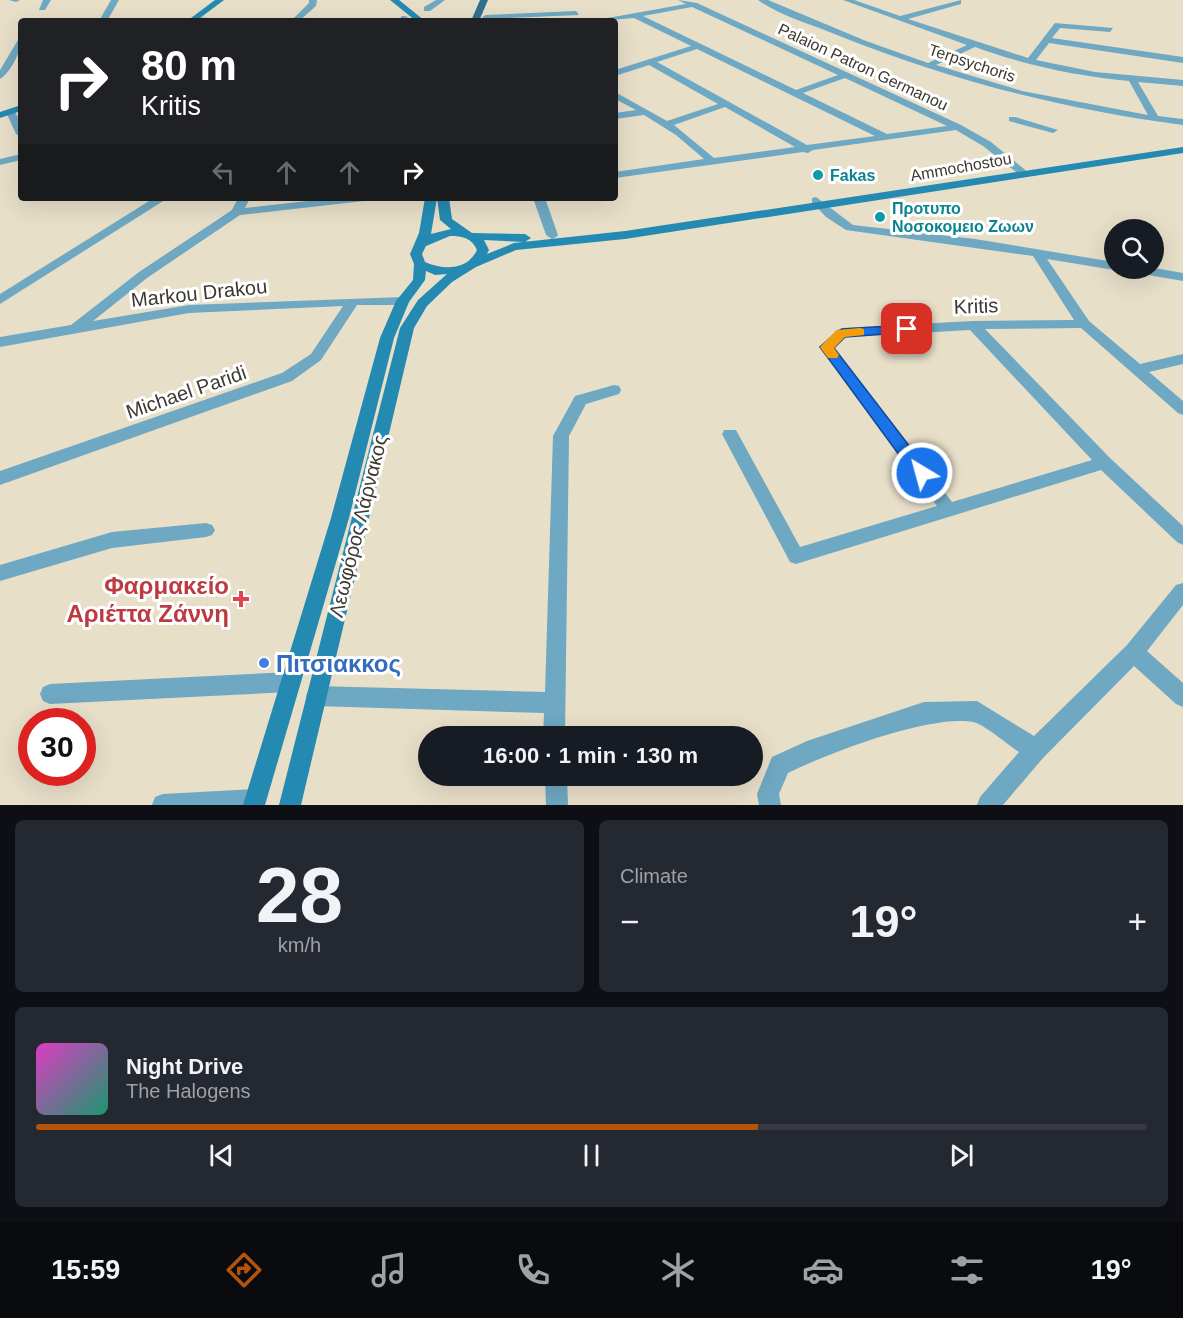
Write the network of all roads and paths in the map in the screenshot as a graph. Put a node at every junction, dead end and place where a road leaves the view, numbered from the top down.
1 (47, 0) edge
2 (115, 0) edge
3 (220, 0) edge
4 (313, 0) edge
5 (384, 0) edge
6 (394, 0) edge
7 (441, 0) edge
8 (484, 0) edge
9 (489, 0) edge
10 (682, 0) edge
11 (762, 0) edge
12 (847, 0) edge
13 (958, 2) dead end
14 (694, 6) junction
15 (42, 8) dead end
16 (427, 9) dead end
17 (577, 14) edge
18 (636, 16) junction
19 (105, 18) edge
20 (196, 18) edge
21 (298, 18) edge
22 (403, 18) edge
23 (417, 18) edge
24 (476, 18) edge
25 (485, 18) edge
26 (503, 18) edge
27 (618, 19) edge
28 (898, 19) junction
29 (1110, 30) dead end
30 (1046, 40) junction
31 (18, 44) edge
32 (973, 45) junction
33 (698, 46) junction
34 (1183, 60) edge
35 (1030, 62) junction
36 (650, 63) junction
37 (930, 65) junction
38 (618, 72) edge
39 (11, 74) dead end
40 (846, 75) junction
41 (0, 76) edge
42 (1133, 80) junction
43 (1183, 83) edge
44 (796, 93) junction
45 (618, 97) edge
46 (726, 104) junction
47 (16, 110) edge
48 (645, 112) junction
49 (0, 115) edge
50 (618, 116) edge
51 (1012, 119) dead end
52 (1058, 120) junction
53 (1156, 120) junction
54 (1183, 123) edge
55 (667, 124) junction
56 (957, 127) junction
57 (888, 138) junction
58 (808, 150) junction
59 (1183, 150) edge
60 (18, 158) edge
61 (0, 162) edge
62 (712, 162) junction
63 (1024, 173) junction
64 (618, 175) edge
65 (157, 201) edge
66 (242, 201) edge
67 (320, 201) edge
68 (430, 201) edge
69 (443, 201) edge
70 (539, 201) edge
71 (819, 203) junction
72 (237, 212) junction
73 (469, 235) junction
74 (552, 235) junction
75 (422, 243) junction
76 (1037, 253) junction
77 (420, 264) junction
78 (1104, 264) edge
79 (469, 266) junction
80 (1164, 274) edge
81 (1183, 277) edge
82 (0, 300) edge
83 (353, 301) junction
84 (404, 301) junction
85 (1084, 324) junction
86 (973, 325) junction
87 (74, 330) junction
88 (0, 342) edge
89 (1183, 359) edge
90 (1138, 370) junction
91 (614, 390) dead end
92 (1183, 409) edge
93 (730, 434) dead end
94 (1104, 464) junction
95 (0, 478) edge
96 (949, 510) junction
97 (206, 530) dead end
98 (1183, 537) edge
99 (0, 573) edge
100 (1183, 591) edge
101 (1134, 652) junction
102 (290, 682) junction
103 (50, 694) dead end
104 (316, 696) junction
105 (1183, 697) edge
106 (553, 704) junction
107 (554, 726) edge
108 (1035, 750) junction
109 (556, 786) edge
110 (255, 802) edge
111 (163, 805) edge
112 (290, 805) edge
113 (557, 805) edge
114 (770, 805) edge
115 (988, 805) edge

1 - 15 street
2 - 19 street
3 - 20 main road
4 - 21 street
5 - 22 main road
6 - 23 main road
7 - 16 street
8 - 24 main road
9 - 25 main road
10 - 14 street, Palaion Patron Germanou
11 - 37 street, Terpsychoris
12 - 28 street
13 - 28 street
14 - 18 street
14 - 40 street, Palaion Patron Germanou
17 - 26 street
18 - 27 street
18 - 33 street
28 - 32 street
29 - 30 street
30 - 34 street
30 - 35 street
31 - 41 street
32 - 35 street
32 - 37 street
33 - 36 street
33 - 44 street
35 - 42 street
36 - 38 street
36 - 46 street
37 - 52 street, Terpsychoris
39 - 41 street
40 - 44 street
40 - 56 street, Palaion Patron Germanou
42 - 43 street
42 - 53 street
44 - 57 street
45 - 48 street
46 - 55 street
46 - 58 street
47 - 49 main road
48 - 50 street
48 - 55 street
51 - 52 street
52 - 53 street, Terpsychoris
53 - 54 street, Terpsychoris
55 - 62 street
56 - 57 street
56 - 63 street, Palaion Patron Germanou
57 - 58 street
58 - 62 street
59 - 63 main road, Ammochostou
60 - 61 street
62 - 64 street
63 - 71 main road, Ammochostou
65 - 82 street
66 - 72 street
67 - 72 street
68 - 75 main road, Λεωφόρος Λάρνακος
69 - 73 main road
70 - 74 street
71 - 74 main road, Ammochostou
71 - 76 street
71 - 79 main road, Ammochostou
72 - 87 street
73 - 74 main road, Ammochostou
73 - 75 main road
73 - 79 main road
75 - 77 main road, Λεωφόρος Λάρνακος
76 - 78 street
76 - 85 street
77 - 79 main road
77 - 84 main road, Λεωφόρος Λάρνακος
79 - 104 main road, Λεωφόρος Λάρνακος
80 - 81 street
83 - 84 street, Markou Drakou
83 - 87 street, Markou Drakou
83 - 95 street, Michael Paridi
84 - 102 main road, Λεωφόρος Λάρνακος
85 - 86 street, Kritis
85 - 90 street
86 - 94 street
86 - 96 street, Kritis
87 - 88 street, Markou Drakou
89 - 90 street
90 - 92 street
91 - 106 street
93 - 96 street
94 - 96 street
94 - 98 street
97 - 99 street
100 - 101 street
101 - 105 street
101 - 108 street
102 - 103 street
102 - 110 main road, Λεωφόρος Λάρνακος
104 - 106 street
104 - 112 main road, Λεωφόρος Λάρνακος
106 - 107 street
108 - 114 street
108 - 115 street
109 - 113 street
110 - 111 street

